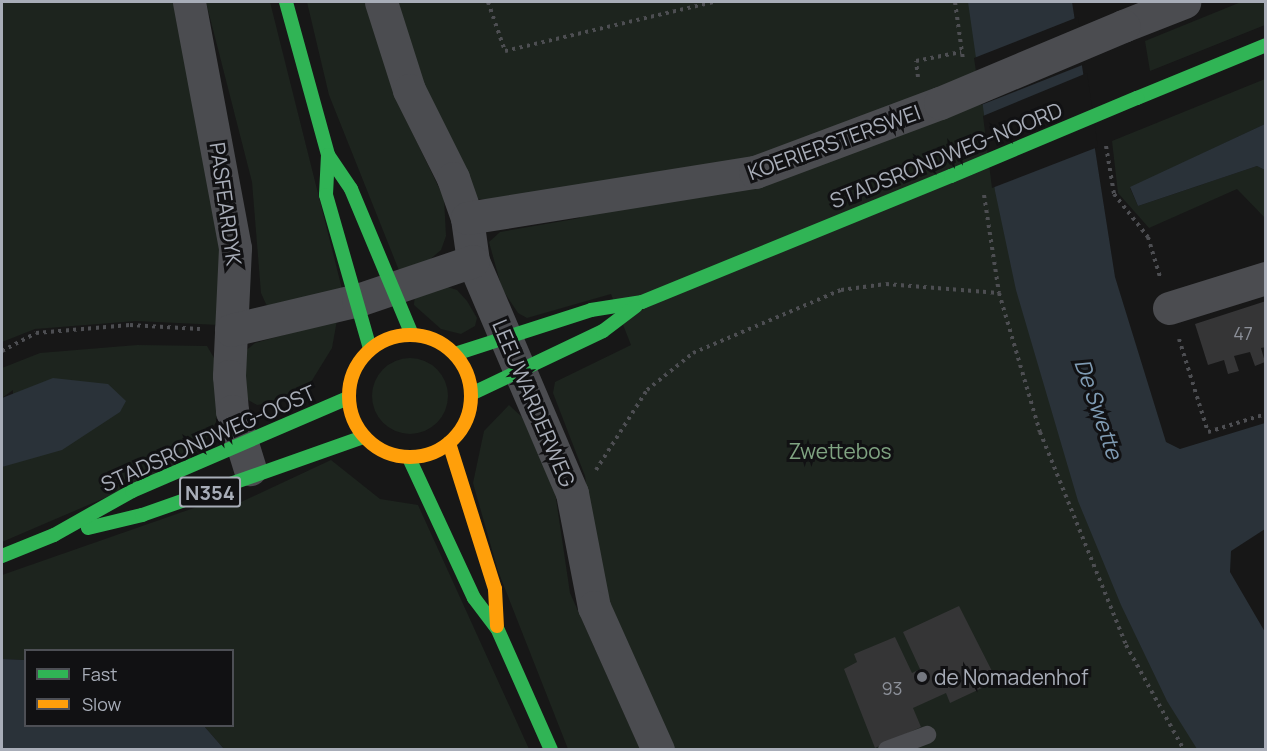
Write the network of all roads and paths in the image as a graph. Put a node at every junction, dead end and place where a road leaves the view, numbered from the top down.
1 (189, 2) edge
2 (286, 2) edge
3 (381, 2) edge
4 (488, 2) edge
5 (714, 2) edge
6 (955, 2) edge
7 (1184, 2) edge
8 (693, 4) edge
9 (1266, 45) edge
10 (962, 52) junction
11 (963, 64) dead end
12 (918, 77) dead end
13 (1105, 140) dead end
14 (328, 156) junction
15 (983, 190) dead end
16 (467, 218) junction
17 (473, 261) junction
18 (1266, 278) edge
19 (391, 288) junction
20 (999, 293) junction
21 (358, 300) junction
22 (642, 302) junction
23 (1170, 308) junction
24 (231, 330) junction
25 (412, 335) junction
26 (507, 339) junction
27 (370, 348) junction
28 (2, 351) edge
29 (455, 354) junction
30 (520, 370) junction
31 (471, 394) junction
32 (348, 398) junction
33 (1266, 414) edge
34 (364, 437) junction
35 (449, 443) junction
36 (243, 444) junction
37 (410, 458) junction
38 (252, 477) junction
39 (572, 493) junction
40 (54, 535) junction
41 (2, 556) edge
42 (497, 627) junction
43 (927, 735) dead end
44 (551, 750) edge
45 (658, 750) edge
46 (886, 750) edge
47 (1184, 750) edge

1 - 24 street, PASFEARDYK
2 - 14 main road
3 - 16 street, LEEUWARDERWEG
4 - 8 path
5 - 8 path
6 - 10 path
7 - 16 street, KOERIERSTERSWEI, bridge
9 - 22 main road, STADSRONDWEG-NOORD, bridge
10 - 11 path
10 - 12 path
13 - 23 path
14 - 19 main road
14 - 21 main road
15 - 20 path
16 - 17 street, LEEUWARDERWEG
17 - 19 street
17 - 26 street, LEEUWARDERWEG
18 - 23 street
19 - 21 street
19 - 25 main road
20 - 39 path
20 - 47 path
21 - 24 street
21 - 27 main road
22 - 26 main road, STADSRONDWEG-NOORD
22 - 30 main road, STADSRONDWEG-NOORD
23 - 33 path
24 - 28 path
24 - 36 street, PASFEARDYK
25 - 27 main road
25 - 29 main road
26 - 29 main road, STADSRONDWEG-NOORD
26 - 30 street, LEEUWARDERWEG
27 - 32 main road
29 - 31 main road
30 - 31 main road, STADSRONDWEG-NOORD
30 - 39 street, LEEUWARDERWEG
31 - 35 main road
32 - 34 main road
32 - 36 main road, STADSRONDWEG-OOST / N354
34 - 37 main road
34 - 38 main road, STADSRONDWEG-OOST / N354
35 - 37 main road
35 - 42 main road
36 - 38 street, PASFEARDYK
36 - 40 main road, STADSRONDWEG-OOST / N354
37 - 42 main road
38 - 40 main road, STADSRONDWEG-OOST / N354
39 - 45 street, LEEUWARDERWEG
40 - 41 main road, STADSRONDWEG-OOST / N354
42 - 44 main road
43 - 46 lane

